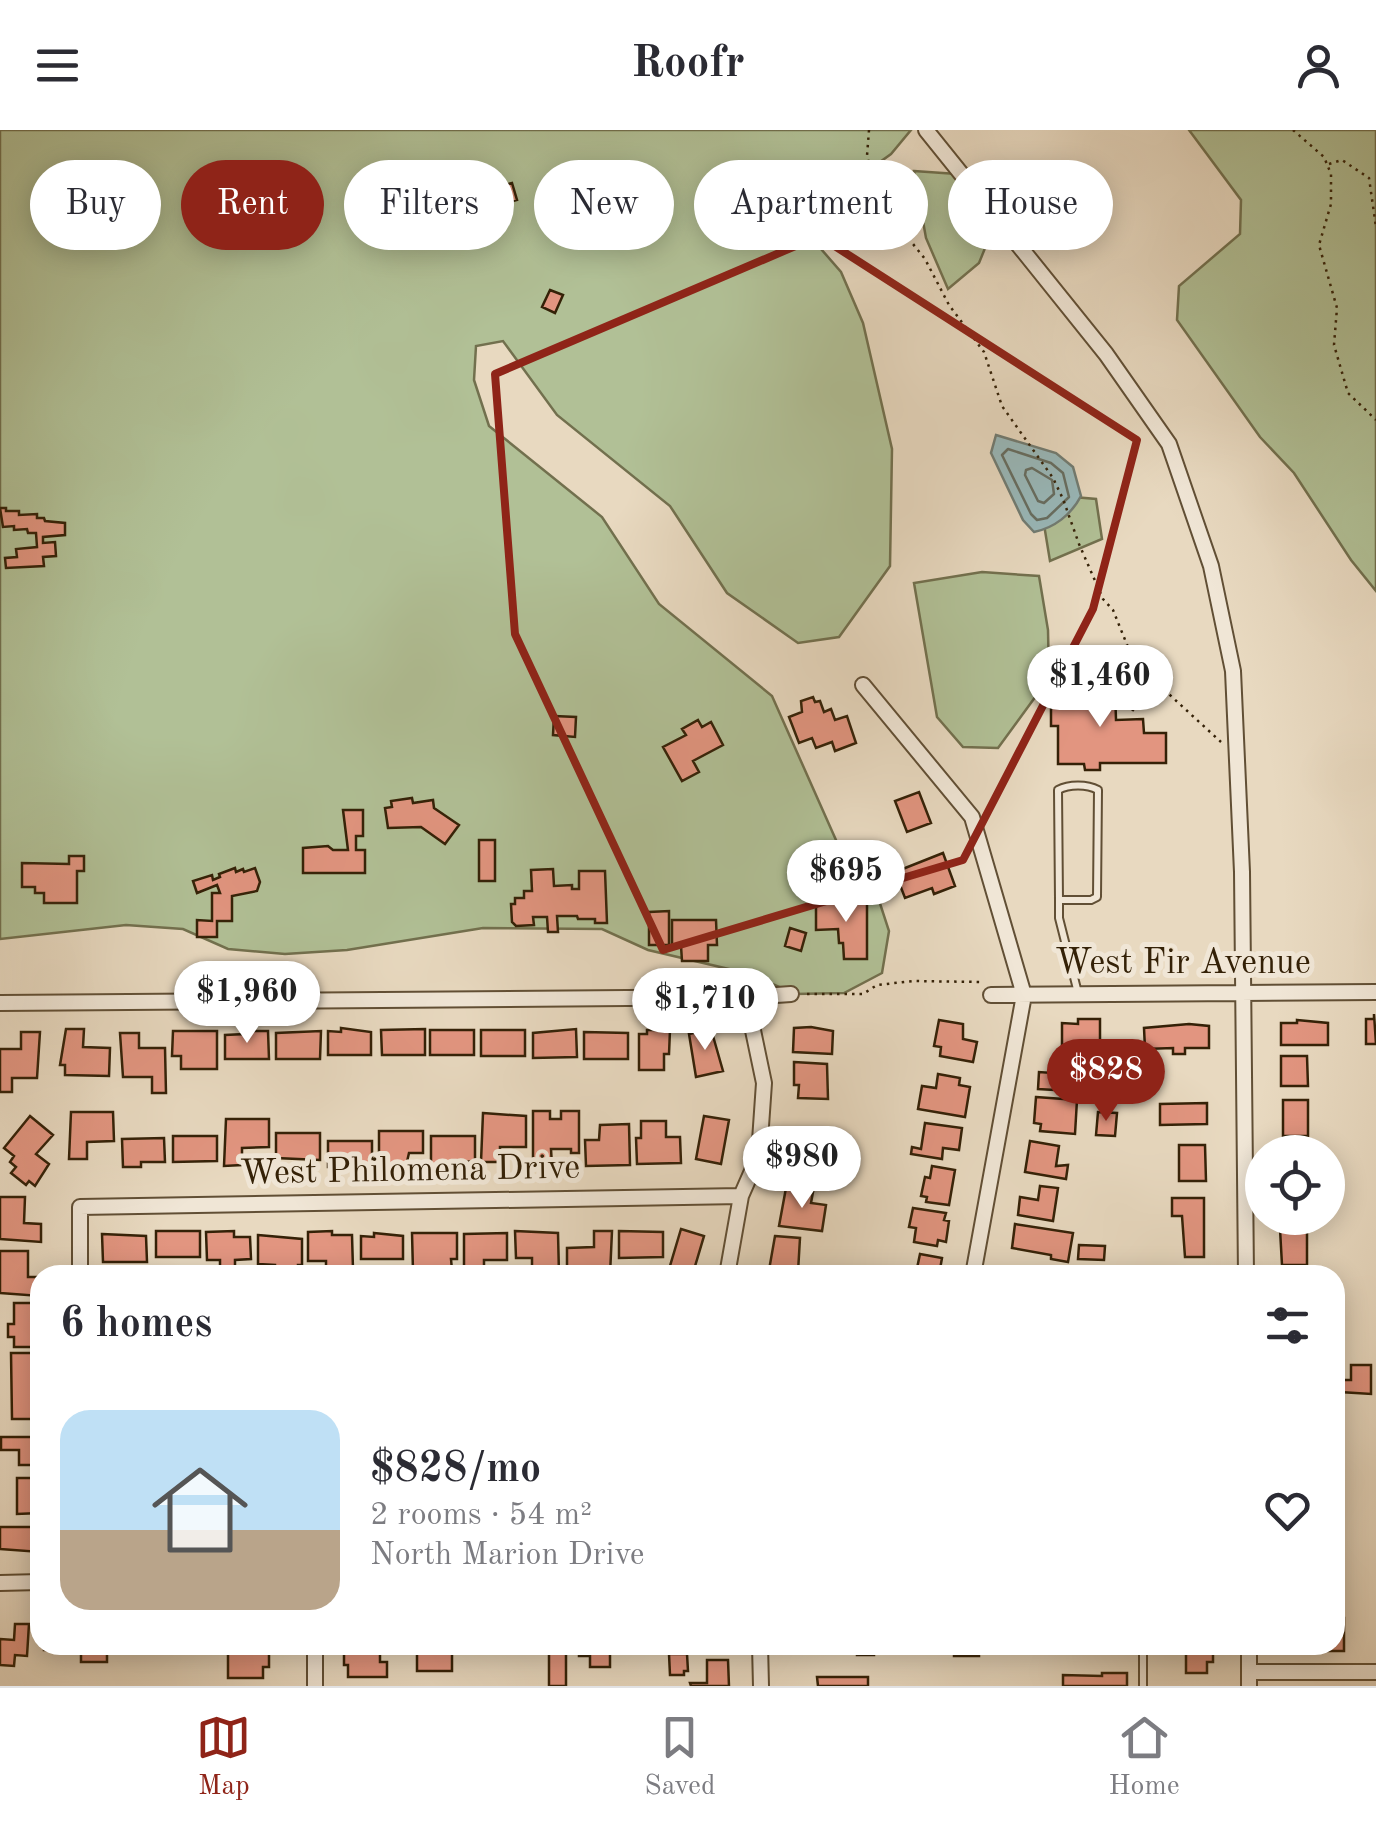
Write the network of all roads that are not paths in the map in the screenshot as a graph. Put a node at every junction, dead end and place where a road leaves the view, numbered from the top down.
1 (926, 130) edge
2 (862, 685) dead end
3 (1059, 900) junction
4 (1376, 992) edge
5 (1243, 993) junction
6 (791, 994) road end
7 (1078, 994) junction
8 (990, 995) road end
9 (1024, 995) junction
10 (746, 997) junction
11 (0, 1003) edge
12 (741, 1196) junction
13 (80, 1265) edge
14 (728, 1265) edge
15 (975, 1265) edge
16 (1246, 1265) edge
17 (30, 1582) edge
18 (0, 1583) edge
19 (315, 1655) edge
20 (760, 1655) edge
21 (1143, 1655) edge
22 (1376, 1672) edge
23 (1249, 1679) edge
24 (315, 1686) edge
25 (761, 1686) edge
26 (1143, 1686) edge

1 - 5 street
2 - 9 street
3 - 3 lane
3 - 7 lane
4 - 5 street, West Fir Avenue
5 - 7 street, West Fir Avenue
5 - 16 street
6 - 10 street
7 - 9 street, West Fir Avenue
8 - 9 street, West Fir Avenue
9 - 15 street
10 - 11 street
10 - 12 street
12 - 13 street, West Philomena Drive
12 - 14 street
17 - 18 street
19 - 24 street
20 - 25 street
21 - 26 lane
22 - 23 street

